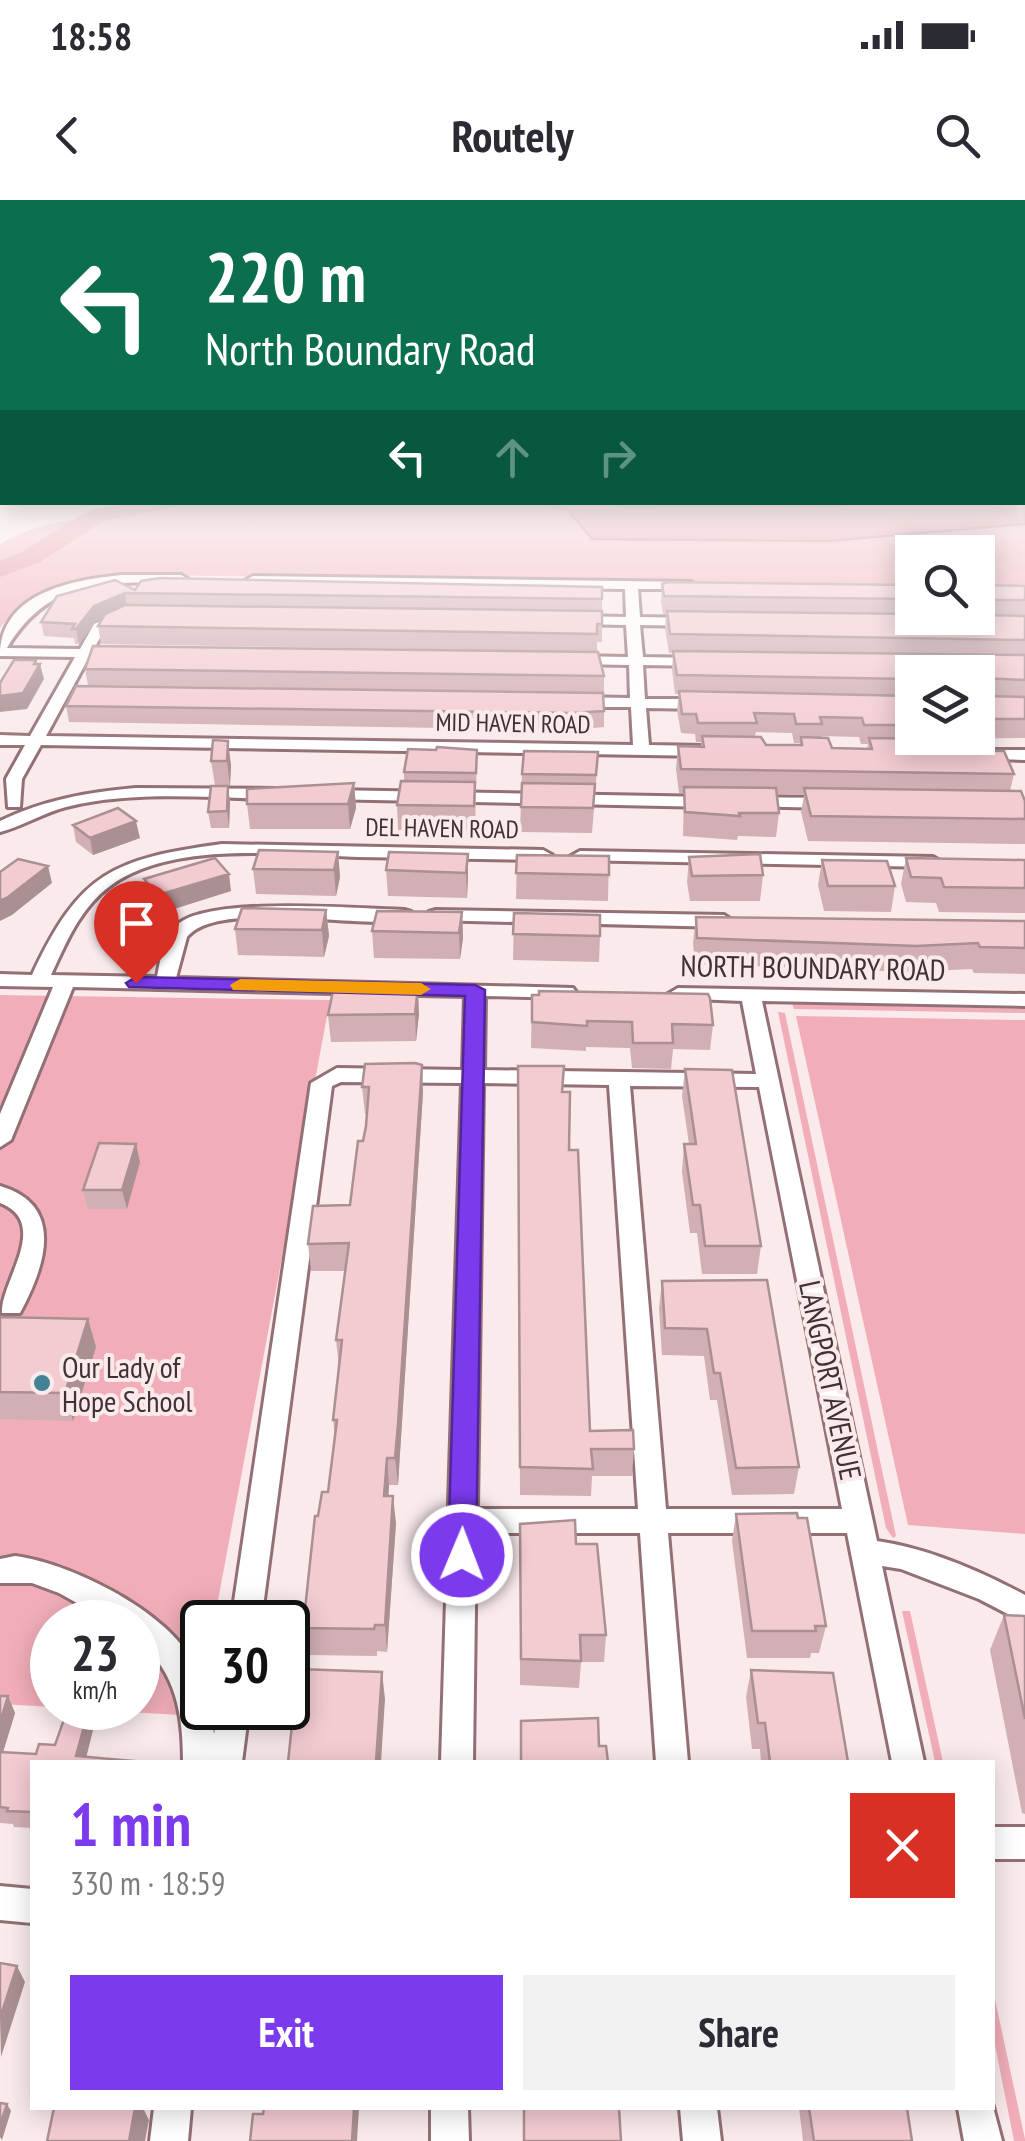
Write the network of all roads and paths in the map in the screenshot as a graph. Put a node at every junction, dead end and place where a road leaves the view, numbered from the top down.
1 (203, 579) edge
2 (242, 580) edge
3 (630, 586) junction
4 (703, 586) edge
5 (136, 614) edge
6 (556, 620) edge
7 (633, 622) junction
8 (707, 622) edge
9 (0, 649) edge
10 (88, 653) junction
11 (108, 653) edge
12 (558, 660) edge
13 (636, 661) junction
14 (712, 662) edge
15 (62, 694) junction
16 (81, 694) edge
17 (562, 702) edge
18 (638, 704) junction
19 (728, 704) edge
20 (0, 740) edge
21 (36, 740) junction
22 (641, 750) junction
23 (727, 751) edge
24 (995, 754) edge
25 (1025, 755) edge
26 (854, 804) edge
27 (13, 807) edge
28 (0, 828) edge
29 (946, 862) edge
30 (748, 922) edge
31 (0, 980) edge
32 (39, 981) junction
33 (65, 982) junction
34 (165, 984) junction
35 (475, 990) junction
36 (583, 992) edge
37 (656, 994) edge
38 (750, 998) junction
39 (1025, 1000) edge
40 (473, 1076) junction
41 (619, 1079) junction
42 (768, 1080) junction
43 (0, 1140) edge
44 (0, 1194) edge
45 (11, 1307) dead end
46 (463, 1520) junction
47 (653, 1521) junction
48 (860, 1521) junction
49 (866, 1552) junction
50 (0, 1571) edge
51 (99, 1600) edge
52 (249, 1600) edge
53 (1025, 1610) edge
54 (160, 1639) edge
55 (231, 1730) edge
56 (199, 1760) edge
57 (226, 1760) edge
58 (457, 1760) edge
59 (672, 1760) edge
60 (908, 1760) edge
61 (995, 1843) edge
62 (1025, 1843) edge
63 (0, 1903) edge
64 (30, 1906) edge
65 (173, 2110) edge
66 (450, 2110) edge
67 (699, 2110) edge
68 (976, 2110) edge
69 (169, 2141) edge
70 (450, 2141) edge
71 (702, 2141) edge
72 (983, 2141) edge

1 - 9 street
2 - 3 street
3 - 4 street
3 - 7 street
5 - 10 street
6 - 7 street
7 - 8 street
7 - 13 street
9 - 10 street
10 - 11 street
10 - 15 street
12 - 13 street
13 - 14 street
13 - 18 street
15 - 16 street
15 - 21 street
17 - 18 street
18 - 19 street
18 - 22 street
20 - 21 street, MID HAVEN ROAD
21 - 22 street, MID HAVEN ROAD
21 - 27 street
22 - 23 street, MID HAVEN ROAD
24 - 25 street
26 - 27 street
27 - 28 street
29 - 32 street, DEL HAVEN ROAD
30 - 34 street
31 - 32 street
32 - 33 street
33 - 34 street
33 - 43 street
34 - 35 street
35 - 36 street
35 - 40 street
37 - 38 street, NORTH BOUNDARY ROAD
38 - 39 street, NORTH BOUNDARY ROAD
38 - 42 street, LANGPORT AVENUE
40 - 41 street
40 - 46 street
40 - 52 street
41 - 42 street
41 - 47 street
42 - 48 street, LANGPORT AVENUE
44 - 45 street
46 - 47 street
46 - 58 street
47 - 48 street
47 - 59 street
48 - 49 street, LANGPORT AVENUE
49 - 53 street
49 - 60 street, LANGPORT AVENUE
50 - 51 street
54 - 56 street
55 - 57 street
61 - 62 street
63 - 64 street
65 - 69 street
66 - 70 street
67 - 71 street
68 - 72 street

